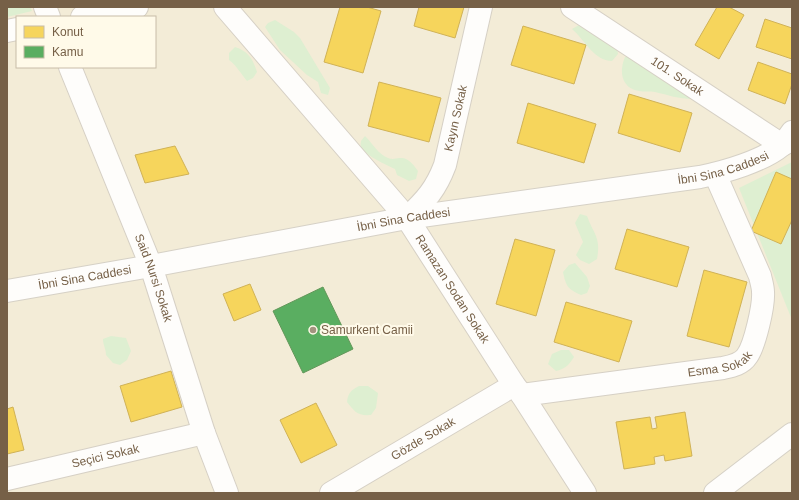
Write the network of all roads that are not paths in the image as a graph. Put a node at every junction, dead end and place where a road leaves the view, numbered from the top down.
1 (136, 7) edge
2 (225, 7) edge
3 (481, 7) edge
4 (572, 7) edge
5 (87, 16) edge
6 (70, 68) edge
7 (789, 139) edge
8 (715, 174) junction
9 (407, 218) junction
10 (151, 266) junction
11 (7, 291) edge
12 (518, 390) junction
13 (204, 433) junction
14 (792, 434) edge
15 (7, 479) edge
16 (227, 493) edge
17 (331, 493) edge
18 (584, 493) edge
19 (715, 493) edge

1 - 5 street
2 - 9 street, Ramazan Sodan Sokak
3 - 9 street, Kayın Sokak
4 - 7 street, 101. Sokak
6 - 10 street, Said Nursi Sokak
7 - 8 street, İbni Sina Caddesi
8 - 9 street, İbni Sina Caddesi
8 - 12 street, Esma Sokak
9 - 10 street, İbni Sina Caddesi
9 - 12 street, Ramazan Sodan Sokak
10 - 11 street, İbni Sina Caddesi
10 - 13 street, Said Nursi Sokak
12 - 17 street, Gözde Sokak
12 - 18 street, Ramazan Sodan Sokak
13 - 15 street, Seçici Sokak
13 - 16 street, Said Nursi Sokak
14 - 19 street

